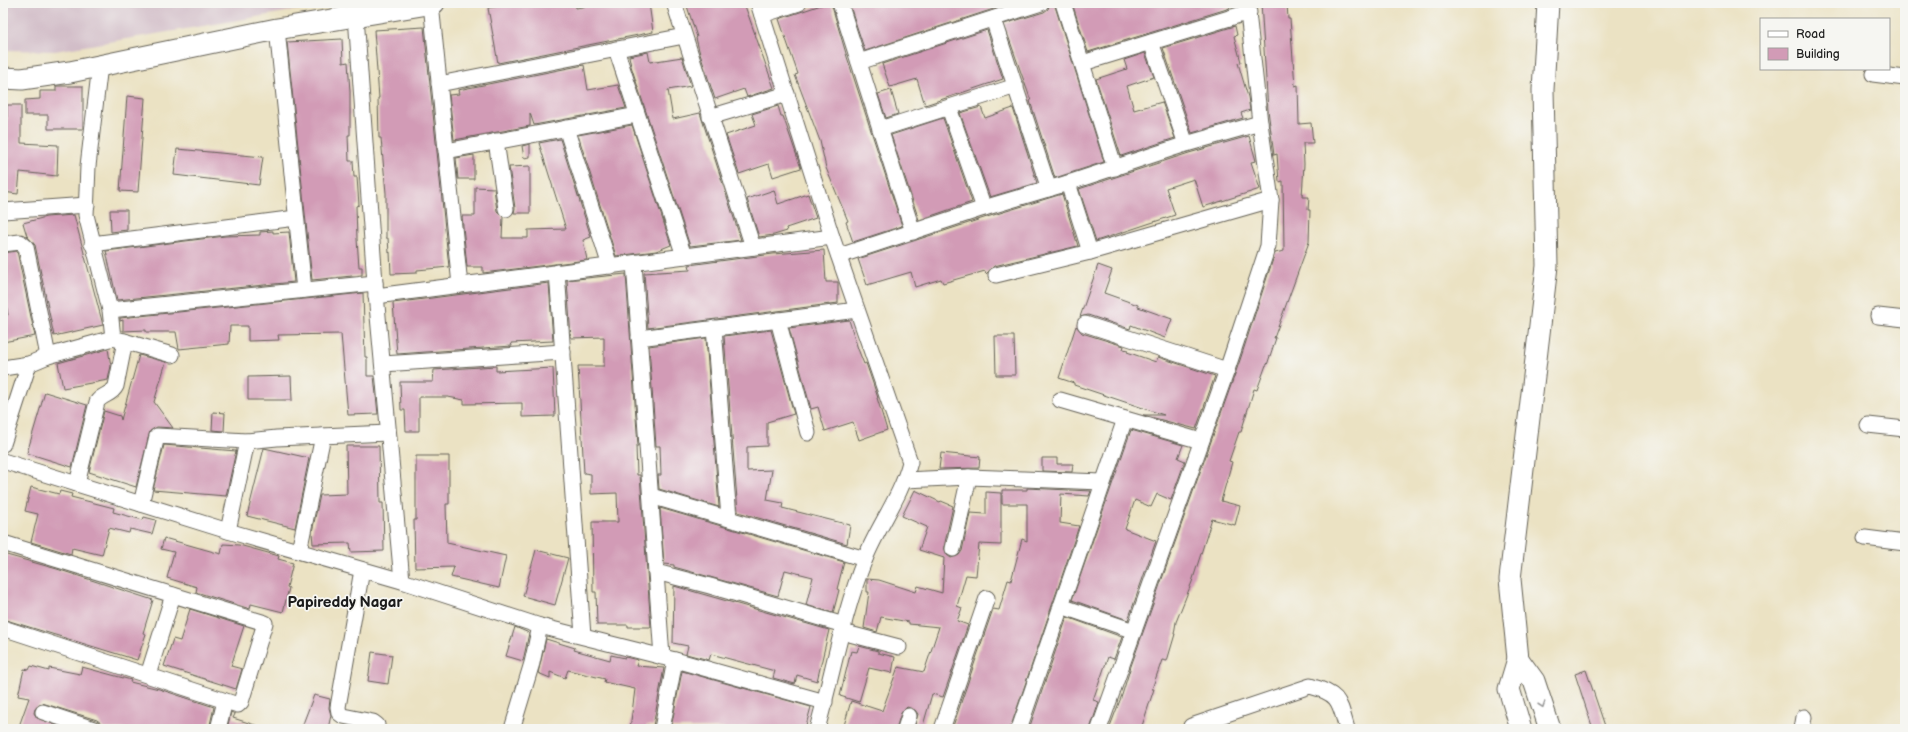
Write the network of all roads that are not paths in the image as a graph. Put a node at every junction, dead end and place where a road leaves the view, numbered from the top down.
1 (433, 3) edge
2 (674, 3) edge
3 (799, 3) edge
4 (840, 3) edge
5 (1063, 3) edge
6 (1548, 3) edge
7 (1038, 4) edge
8 (1248, 7) edge
9 (760, 9) edge
10 (356, 16) junction
11 (993, 19) junction
12 (277, 29) junction
13 (684, 36) junction
14 (1151, 42) junction
15 (616, 49) junction
16 (859, 62) junction
17 (1083, 63) junction
18 (100, 65) junction
19 (1873, 74) dead end
20 (3, 78) edge
21 (1905, 78) edge
22 (439, 84) junction
23 (1016, 86) junction
24 (787, 94) junction
25 (949, 108) junction
26 (637, 115) junction
27 (710, 117) junction
28 (1260, 123) junction
29 (566, 128) junction
30 (880, 129) junction
31 (496, 141) junction
32 (1186, 144) junction
33 (446, 150) junction
34 (1115, 168) junction
35 (1068, 184) junction
36 (1049, 189) junction
37 (1271, 200) junction
38 (87, 205) junction
39 (984, 208) junction
40 (506, 209) dead end
41 (3, 211) edge
42 (296, 218) junction
43 (913, 232) junction
44 (832, 237) junction
45 (3, 244) edge
46 (92, 244) junction
47 (753, 247) junction
48 (1090, 252) junction
49 (684, 256) junction
50 (839, 256) junction
51 (634, 263) junction
52 (610, 266) junction
53 (557, 272) junction
54 (996, 275) dead end
55 (460, 285) junction
56 (376, 289) junction
57 (304, 290) junction
58 (110, 310) junction
59 (857, 310) junction
60 (1878, 316) dead end
61 (1905, 319) edge
62 (778, 320) junction
63 (1085, 324) dead end
64 (714, 328) junction
65 (639, 338) junction
66 (119, 339) junction
67 (563, 352) junction
68 (172, 354) dead end
69 (48, 356) junction
70 (29, 364) junction
71 (382, 364) junction
72 (3, 368) edge
73 (1227, 370) junction
74 (1060, 400) dead end
75 (1124, 419) junction
76 (1868, 425) dead end
77 (1905, 429) edge
78 (388, 433) junction
79 (808, 433) dead end
80 (322, 436) junction
81 (247, 441) junction
82 (1201, 441) junction
83 (3, 444) edge
84 (3, 461) edge
85 (969, 478) junction
86 (905, 480) junction
87 (1102, 482) junction
88 (76, 484) junction
89 (651, 496) junction
90 (140, 504) junction
91 (729, 518) junction
92 (228, 531) junction
93 (1866, 538) dead end
94 (3, 543) edge
95 (1905, 543) edge
96 (953, 549) dead end
97 (299, 552) junction
98 (865, 559) junction
99 (362, 570) junction
100 (656, 572) junction
101 (402, 581) junction
102 (173, 595) junction
103 (987, 598) dead end
104 (1061, 606) junction
105 (540, 626) junction
106 (3, 628) edge
107 (843, 628) junction
108 (1134, 631) junction
109 (583, 636) junction
110 (899, 647) dead end
111 (669, 659) junction
112 (1518, 659) junction
113 (148, 675) junction
114 (225, 701) junction
115 (825, 702) junction
116 (43, 712) dead end
117 (1191, 726) dead end
118 (94, 729) edge
119 (218, 729) edge
120 (377, 729) edge
121 (512, 729) edge
122 (662, 729) edge
123 (817, 729) edge
124 (942, 729) edge
125 (1019, 729) edge
126 (1099, 729) edge
127 (1347, 729) edge
128 (1521, 729) edge
129 (1550, 729) edge

1 - 10 street
1 - 22 street
2 - 13 street
3 - 9 street
4 - 16 street
5 - 17 street
6 - 112 street
7 - 11 street
8 - 14 street
8 - 28 street
9 - 24 street
10 - 12 street
10 - 56 street
11 - 16 street
11 - 23 street
12 - 18 street
12 - 42 street
13 - 15 street
13 - 27 street
14 - 17 street
14 - 32 street
15 - 22 street
15 - 26 street
16 - 30 street
17 - 34 street
18 - 20 street
18 - 38 street
19 - 21 street
22 - 33 street
23 - 25 street
23 - 36 street
24 - 27 street
24 - 44 street
25 - 30 street
25 - 39 street
26 - 29 street
26 - 49 street
27 - 47 street
28 - 32 street
28 - 37 street
29 - 31 street
29 - 52 street
30 - 43 street
31 - 33 street
31 - 40 street
32 - 34 street
33 - 55 street
34 - 35 street
35 - 36 street
35 - 48 street
36 - 39 street
37 - 48 street
37 - 73 street
38 - 41 street
38 - 46 street
39 - 43 street
42 - 46 street
42 - 57 street
43 - 50 street
44 - 47 street
44 - 50 street
45 - 69 street
46 - 58 street
47 - 49 street
48 - 54 street
49 - 51 street
50 - 59 street
51 - 52 street
51 - 65 street
52 - 53 street
53 - 55 street
53 - 67 street
55 - 56 street
56 - 57 street
56 - 71 street
57 - 58 street
58 - 66 street
59 - 62 street
59 - 86 street
60 - 61 street
62 - 64 street
62 - 79 street
63 - 73 street
64 - 65 street
64 - 91 street
65 - 89 street
66 - 68 street
66 - 69 street
66 - 88 street
67 - 71 street
67 - 109 street
69 - 70 street
70 - 72 street
70 - 83 street
71 - 78 street
73 - 82 street
74 - 75 street
75 - 82 street
75 - 87 street
76 - 77 street
78 - 80 street
78 - 101 street
80 - 81 street
80 - 97 street
81 - 90 street
81 - 92 street
82 - 108 street
84 - 88 street
85 - 86 street
85 - 87 street
85 - 96 street
86 - 98 street
87 - 104 street
88 - 90 street
89 - 91 street
89 - 100 street
90 - 92 street
91 - 98 street
92 - 97 street
93 - 95 street
94 - 102 street
97 - 99 street
98 - 107 street
99 - 101 street
99 - 120 street
100 - 107 street
100 - 111 street
101 - 105 street
102 - 113 street
102 - 114 street
103 - 124 street
104 - 108 street
104 - 125 street
105 - 109 street
105 - 121 street
106 - 113 street
107 - 110 street
107 - 115 street
108 - 126 street
109 - 111 street
111 - 115 street
111 - 122 street
112 - 128 street
112 -> 129 street
113 - 114 street
114 - 119 street
115 - 123 street
116 - 118 street
117 - 127 street

